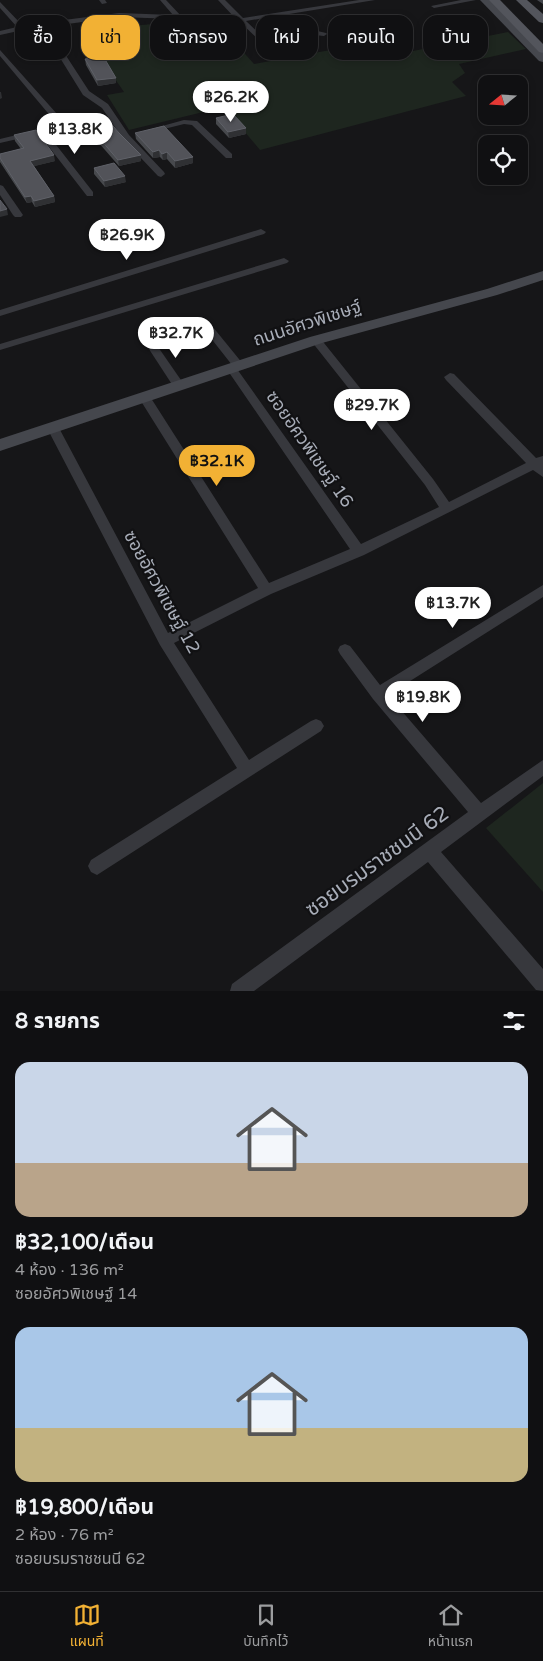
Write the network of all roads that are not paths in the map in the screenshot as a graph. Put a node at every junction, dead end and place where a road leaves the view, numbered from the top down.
1 (163, 0) edge
2 (221, 0) edge
3 (329, 0) edge
4 (372, 0) edge
5 (473, 0) edge
6 (485, 0) edge
7 (494, 0) edge
8 (503, 0) edge
9 (510, 0) edge
10 (521, 0) edge
11 (526, 0) edge
12 (533, 0) edge
13 (0, 4) edge
14 (339, 5) junction
15 (434, 6) dead end
16 (203, 9) dead end
17 (543, 9) edge
18 (284, 14) joint
19 (176, 15) edge
20 (187, 15) edge
21 (237, 15) edge
22 (543, 16) edge
23 (150, 17) edge
24 (246, 19) edge
25 (15, 20) edge
26 (71, 20) edge
27 (543, 20) edge
28 (246, 24) edge
29 (15, 30) edge
30 (318, 32) edge
31 (543, 32) edge
32 (0, 33) edge
33 (256, 34) edge
34 (324, 34) dead end
35 (543, 39) edge
36 (543, 50) edge
37 (0, 52) edge
38 (543, 59) edge
39 (65, 60) edge
40 (110, 115) junction
41 (63, 126) junction
42 (40, 132) junction
43 (126, 136) junction
44 (0, 142) edge
45 (229, 156) dead end
46 (161, 174) dead end
47 (0, 188) edge
48 (90, 194) dead end
49 (18, 215) dead end
50 (261, 232) dead end
51 (284, 261) dead end
52 (543, 275) edge
53 (0, 313) edge
54 (204, 323) dead end
55 (316, 340) junction
56 (152, 346) dead end
57 (0, 347) edge
58 (235, 367) junction
59 (450, 376) dead end
60 (179, 386) junction
61 (145, 398) junction
62 (53, 428) junction
63 (0, 445) edge
64 (540, 466) edge
65 (447, 509) junction
66 (359, 551) junction
67 (266, 590) junction
68 (543, 590) edge
69 (165, 641) junction
70 (345, 650) dead end
71 (378, 694) junction
72 (316, 726) dead end
73 (543, 768) edge
74 (247, 770) junction
75 (479, 813) junction
76 (430, 852) junction
77 (97, 866) dead end
78 (543, 983) edge
79 (240, 991) edge

1 - 19 street
2 - 21 street
3 - 14 street
4 - 14 street
5 - 15 street
6 - 38 street
7 - 36 main road
8 - 35 main road
9 - 31 main road
10 - 27 main road
11 - 22 main road
12 - 17 main road
13 - 25 street
14 - 18 street
16 - 20 street
18 - 24 street
23 - 26 street
28 - 33 street
29 - 32 street
30 - 34 street
37 - 41 street
39 - 40 street
40 - 41 street
40 - 43 street
41 - 42 street
42 - 44 street
42 - 48 street
43 - 45 street
43 - 46 street
47 - 49 street
50 - 53 street
51 - 57 street
52 - 55 street, ถนนอัศวพิเชษฐ์
54 - 58 street, ซอยอัศวพิเชษฐ์ 16
55 - 58 street, ถนนอัศวพิเชษฐ์
55 - 65 street
56 - 60 street
58 - 60 street, ถนนอัศวพิเชษฐ์
58 - 66 street, ซอยอัศวพิเชษฐ์ 16
59 - 64 street
60 - 61 street, ถนนอัศวพิเชษฐ์
61 - 62 street, ถนนอัศวพิเชษฐ์
61 - 67 street
62 - 63 street, ถนนอัศวพิเชษฐ์
62 - 69 street, ซอยอัศวพิเชษฐ์ 12
64 - 65 street
65 - 66 street
66 - 67 street
67 - 69 street
68 - 71 street
69 - 74 street, ซอยอัศวพิเชษฐ์ 12
70 - 71 street
71 - 75 street
72 - 74 street
73 - 75 street, ซอยบรมราชชนนี 62
74 - 77 street
75 - 76 street, ซอยบรมราชชนนี 62
76 - 78 street
76 - 79 street, ซอยบรมราชชนนี 62

